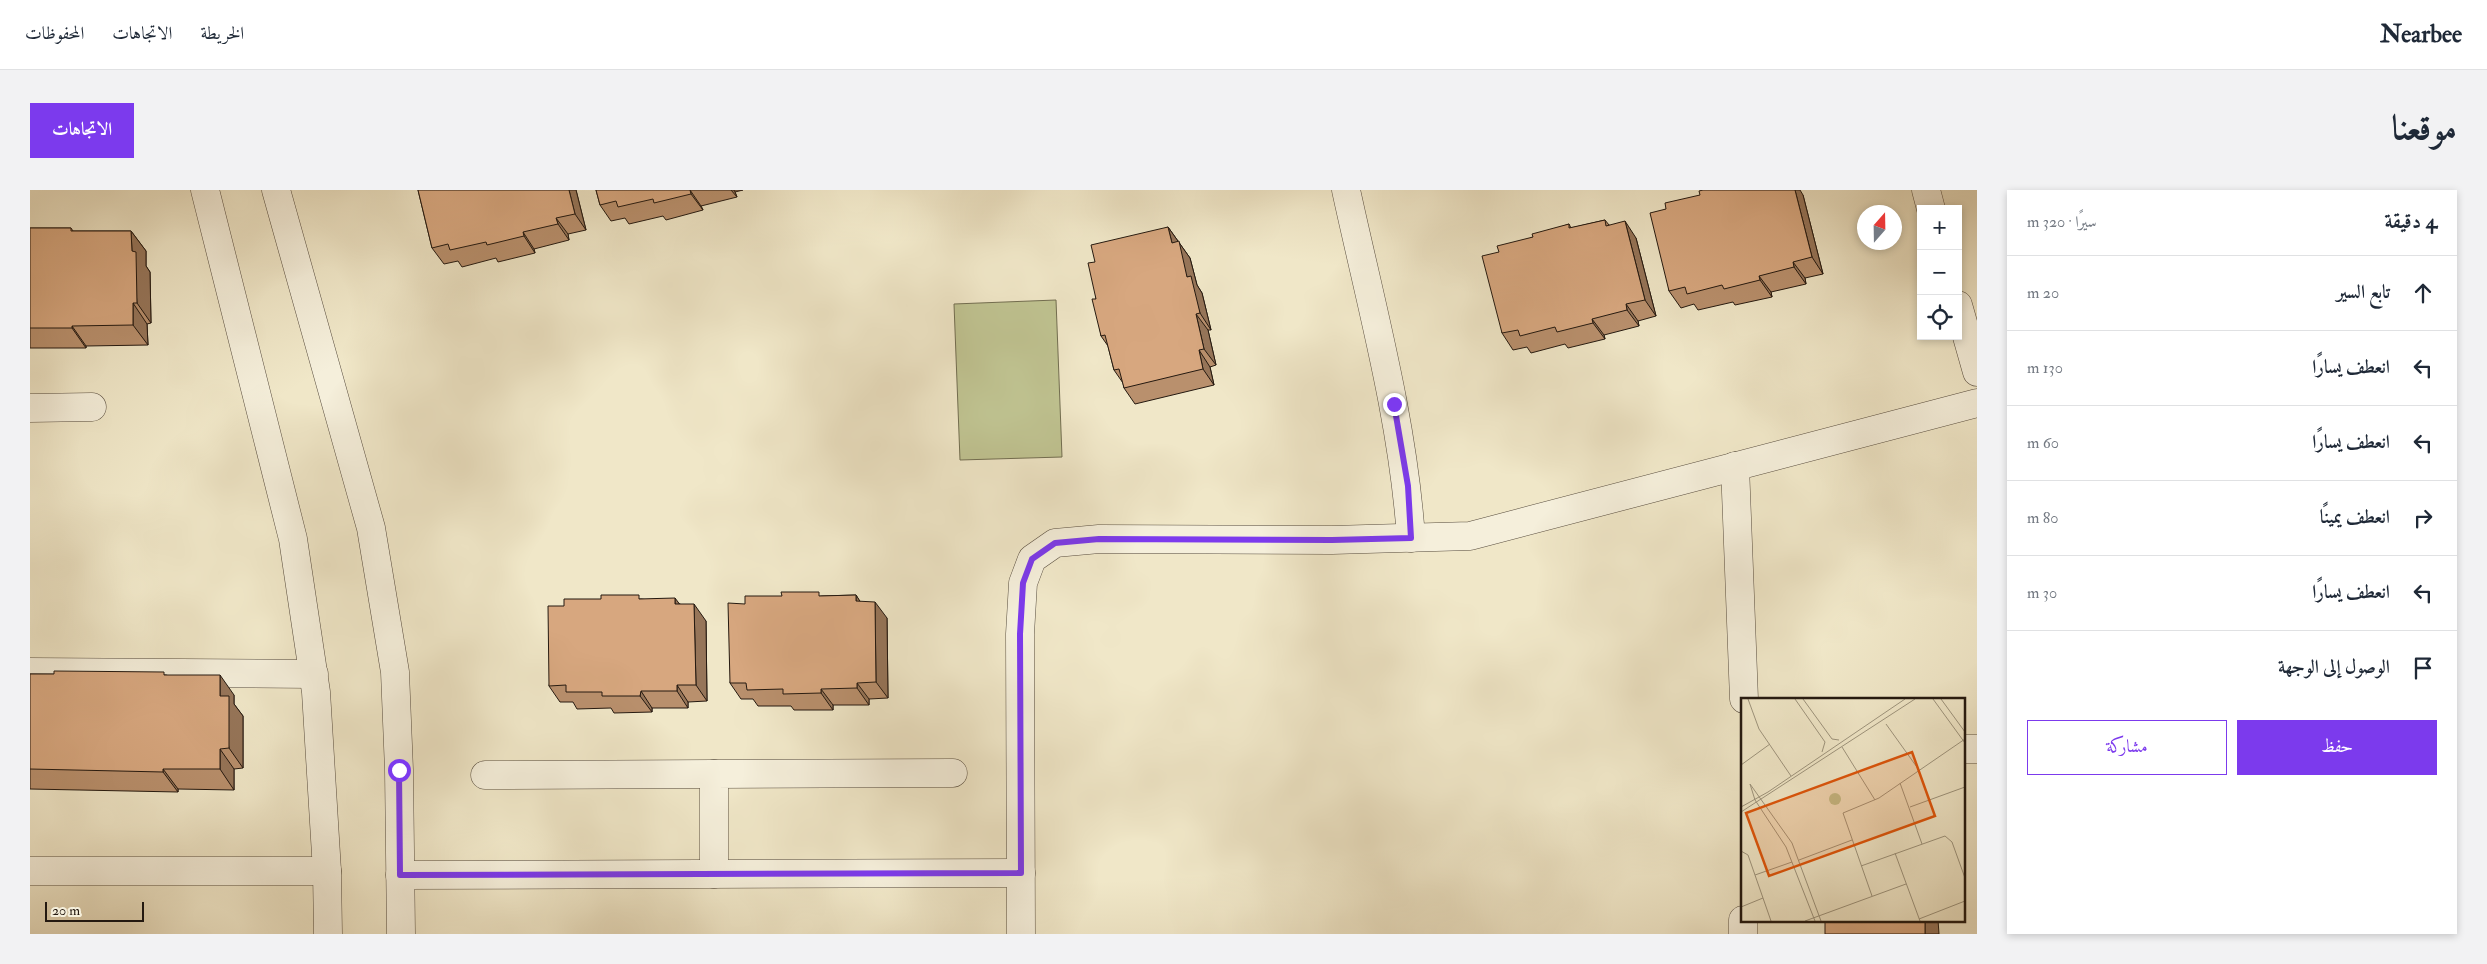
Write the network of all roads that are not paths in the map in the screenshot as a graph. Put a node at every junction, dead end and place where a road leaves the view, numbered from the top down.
1 (205, 190) edge
2 (276, 190) edge
3 (1346, 190) edge
4 (1926, 190) edge
5 (1930, 205) edge
6 (1962, 319) edge
7 (1977, 372) edge
8 (1977, 403) edge
9 (92, 407) dead end
10 (30, 408) edge
11 (1735, 466) junction
12 (1411, 538) junction
13 (30, 672) edge
14 (314, 674) junction
15 (1744, 698) edge
16 (1964, 749) edge
17 (1977, 749) edge
18 (953, 773) dead end
19 (714, 774) junction
20 (485, 775) dead end
21 (30, 871) edge
22 (327, 871) junction
23 (1021, 873) junction
24 (714, 874) junction
25 (400, 875) junction
26 (328, 934) edge
27 (400, 934) edge
28 (1021, 934) edge

1 - 14 street
2 - 25 street
3 - 12 street
4 - 5 street
6 - 7 street
8 - 11 street
9 - 10 street
11 - 12 street
11 - 15 street
12 - 23 street
13 - 14 street
14 - 22 street
16 - 17 street
18 - 19 street
19 - 20 street
19 - 24 street
21 - 22 street
22 - 26 street
23 - 24 street
23 - 28 street
24 - 25 street
25 - 27 street

